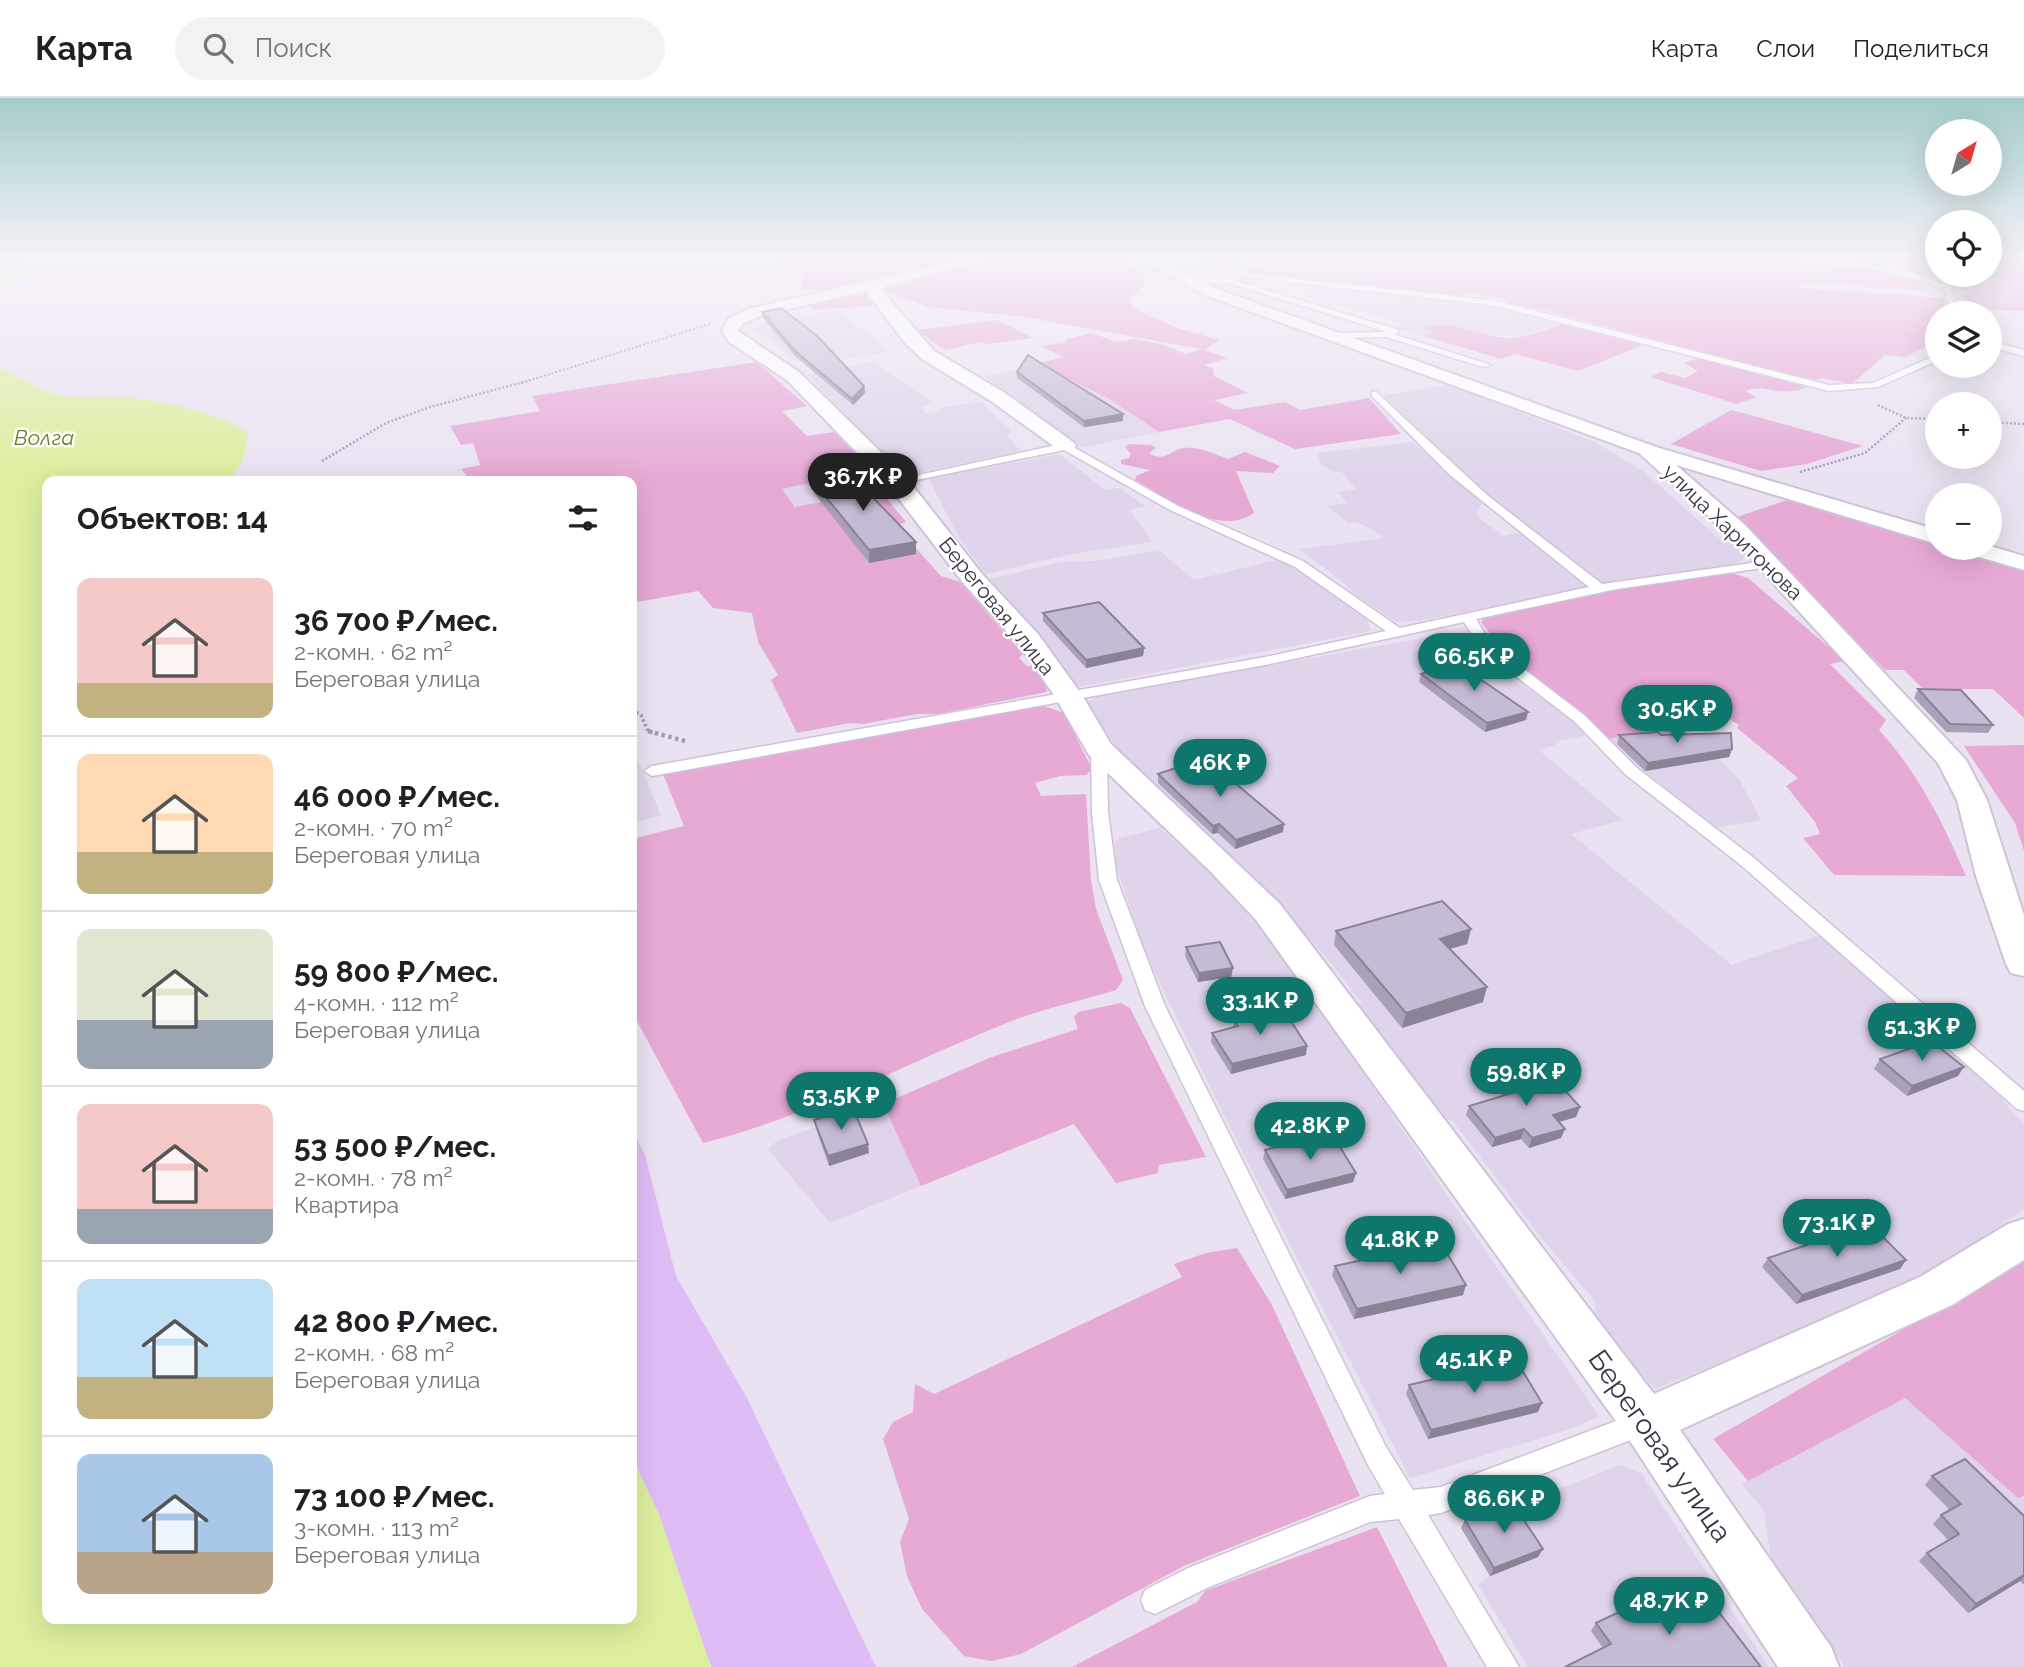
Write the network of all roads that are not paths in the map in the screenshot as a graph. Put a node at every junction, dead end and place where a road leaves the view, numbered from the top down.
1 (731, 331) edge
2 (912, 331) edge
3 (1324, 331) edge
4 (1394, 331) edge
5 (1604, 331) edge
6 (1387, 335) junction
7 (1337, 336) junction
8 (2002, 347) edge
9 (2024, 353) edge
10 (1925, 364) edge
11 (1486, 365) dead end
12 (1375, 394) dead end
13 (1066, 446) junction
14 (1646, 449) junction
15 (897, 481) junction
16 (1925, 533) edge
17 (2002, 557) edge
18 (2024, 563) edge
19 (1769, 564) junction
20 (1600, 589) junction
21 (1468, 617) junction
22 (1398, 633) junction
23 (1068, 695) junction
24 (1099, 749) junction
25 (652, 771) dead end
26 (2024, 964) edge
27 (2024, 1103) edge
28 (2024, 1237) edge
29 (1645, 1422) junction
30 (1406, 1504) junction
31 (1155, 1600) dead end
32 (1504, 1667) edge
33 (1811, 1667) edge

1 - 15 street, Береговая улица
2 - 13 street
3 - 7 street, улица Харитонова
4 - 6 lane
5 - 10 lane
6 - 7 lane
6 - 11 lane
7 - 14 street, улица Харитонова
8 - 9 lane
12 - 20 lane
13 - 15 lane
13 - 22 lane
14 - 16 street
14 - 19 street, улица Харитонова
15 - 23 street, Береговая улица
17 - 18 street
19 - 20 lane
19 - 26 street, улица Харитонова
20 - 21 lane
21 - 22 lane
21 - 27 lane
22 - 23 lane
23 - 24 street, Береговая улица
23 - 25 lane
24 - 29 street, Береговая улица
24 - 30 lane, Береговая улица
28 - 29 street
29 - 30 lane
29 - 33 street, Береговая улица
30 - 31 lane
30 - 32 lane, Береговая улица

